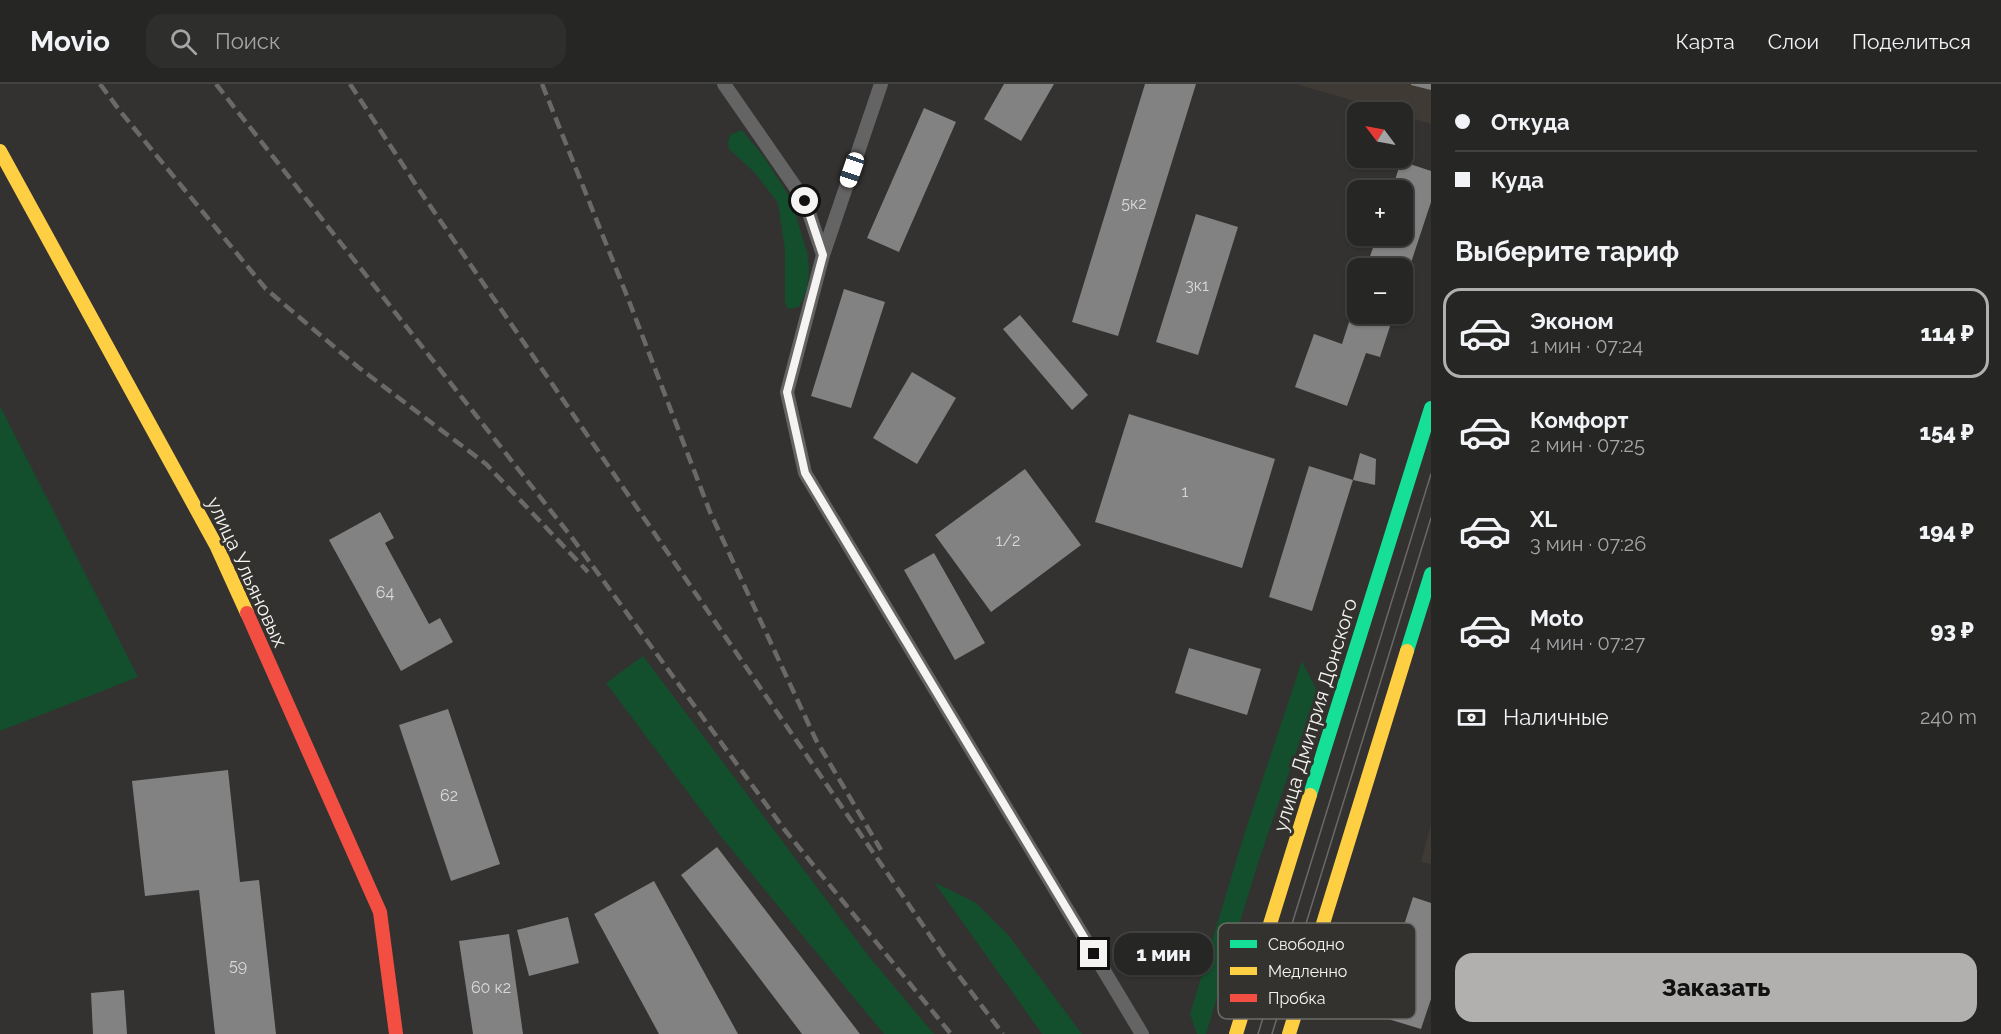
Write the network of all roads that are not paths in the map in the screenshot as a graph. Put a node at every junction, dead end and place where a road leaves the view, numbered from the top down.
1 (724, 84) edge
2 (881, 84) edge
3 (0, 151) edge
4 (823, 255) junction
5 (1431, 408) edge
6 (1431, 574) edge
7 (1271, 923) edge
8 (1323, 923) edge
9 (1241, 1019) edge
10 (1294, 1019) edge
11 (396, 1034) edge
12 (1142, 1034) edge
13 (1236, 1034) edge
14 (1289, 1034) edge

1 - 4 lane
2 - 4 lane
3 - 11 street, улица Ульяновых
4 - 12 lane
5 - 7 street, улица Дмитрия Донского
6 - 8 street
9 - 13 street, улица Дмитрия Донского
10 - 14 street

